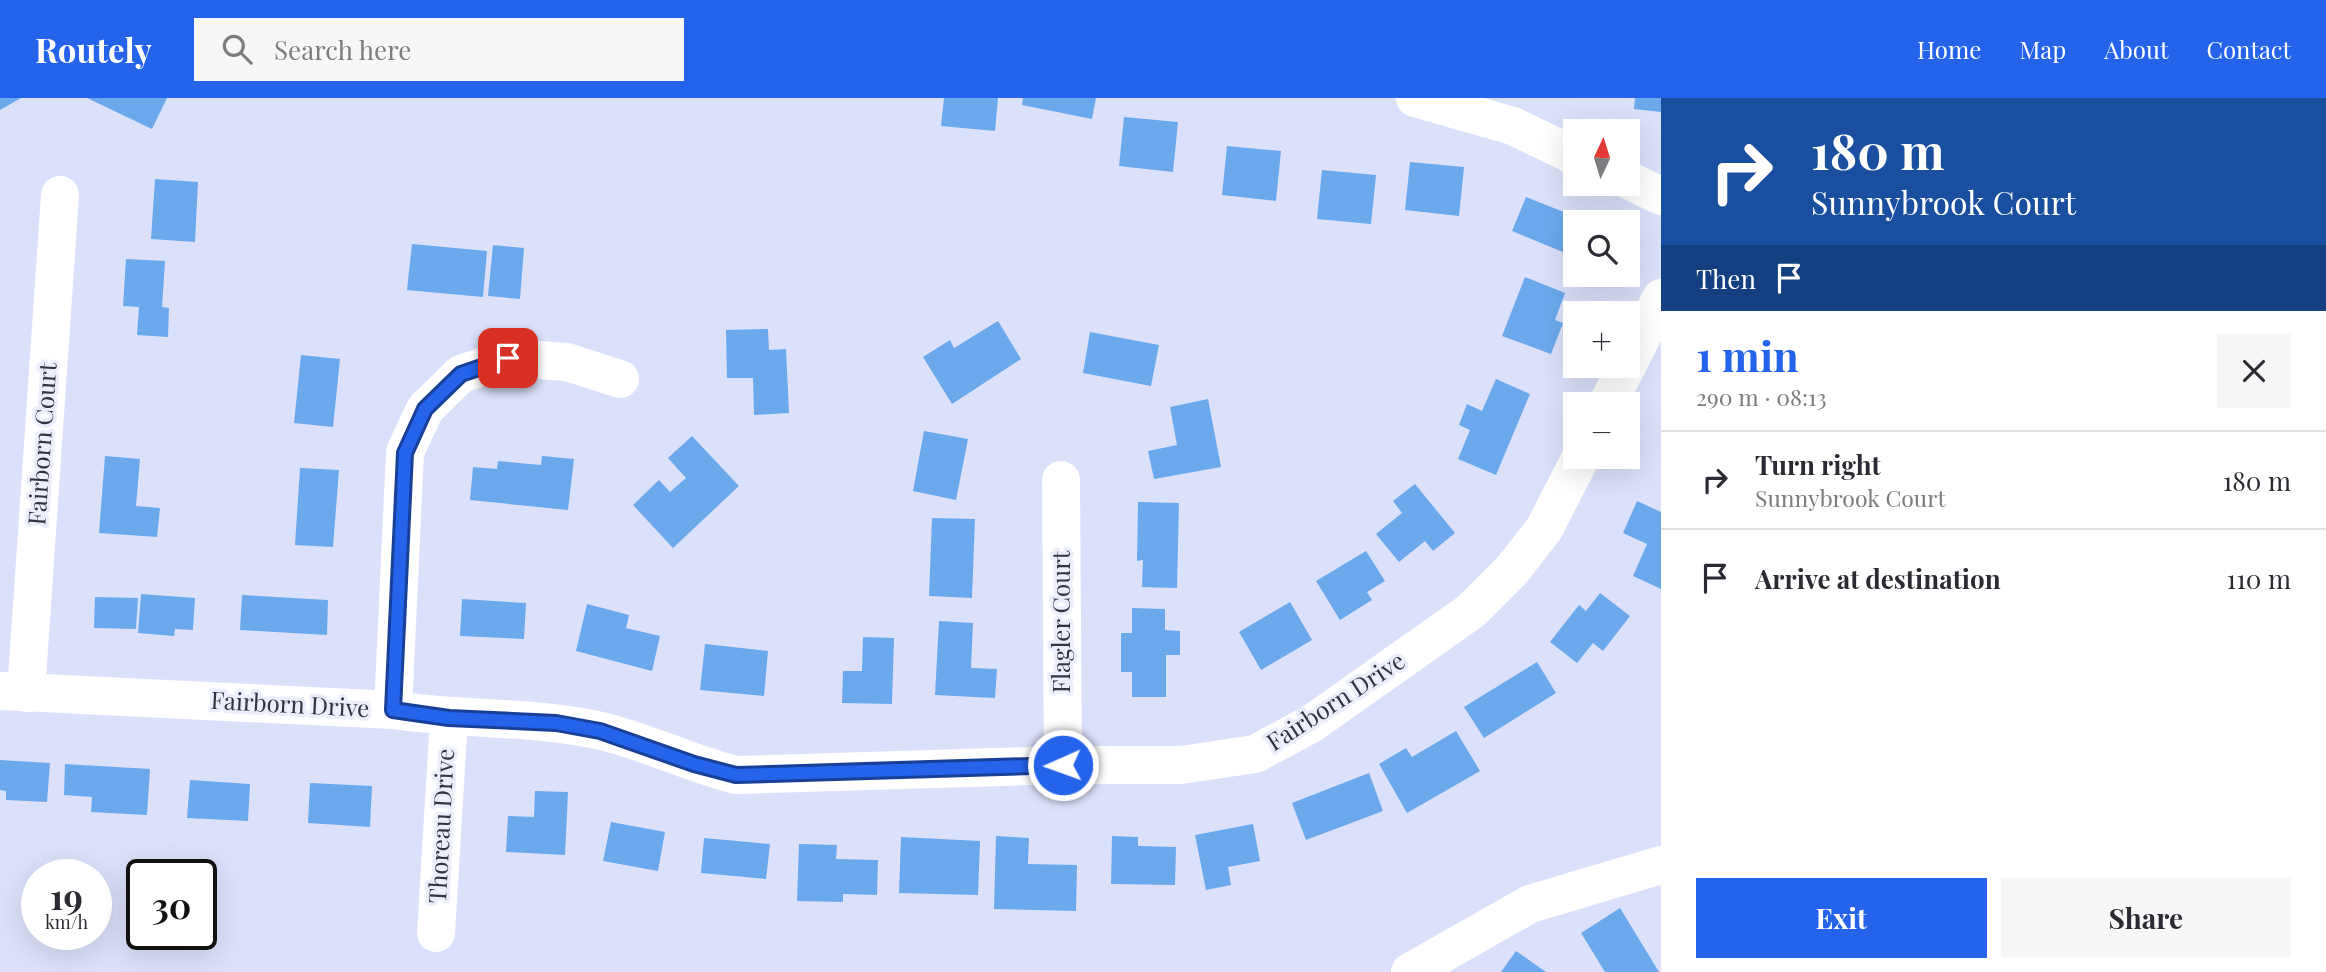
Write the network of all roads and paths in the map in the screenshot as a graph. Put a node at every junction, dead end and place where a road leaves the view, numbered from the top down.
1 (1415, 98) edge
2 (1563, 150) edge
3 (1640, 186) edge
4 (60, 195) dead end
5 (1661, 196) edge
6 (1661, 298) edge
7 (1640, 339) edge
8 (620, 379) dead end
9 (1574, 469) edge
10 (1061, 480) dead end
11 (13, 692) edge
12 (393, 710) junction
13 (449, 718) junction
14 (1063, 765) junction
15 (1654, 877) edge
16 (436, 933) dead end
17 (1410, 972) edge

1 - 2 street
3 - 5 street
4 - 11 street, Fairborn Court
6 - 7 street
8 - 12 street
9 - 14 street, Fairborn Drive
10 - 14 street, Flagler Court
11 - 12 street, Fairborn Drive
12 - 13 street, Fairborn Drive
13 - 14 street, Fairborn Drive
13 - 16 street, Thoreau Drive
15 - 17 street

